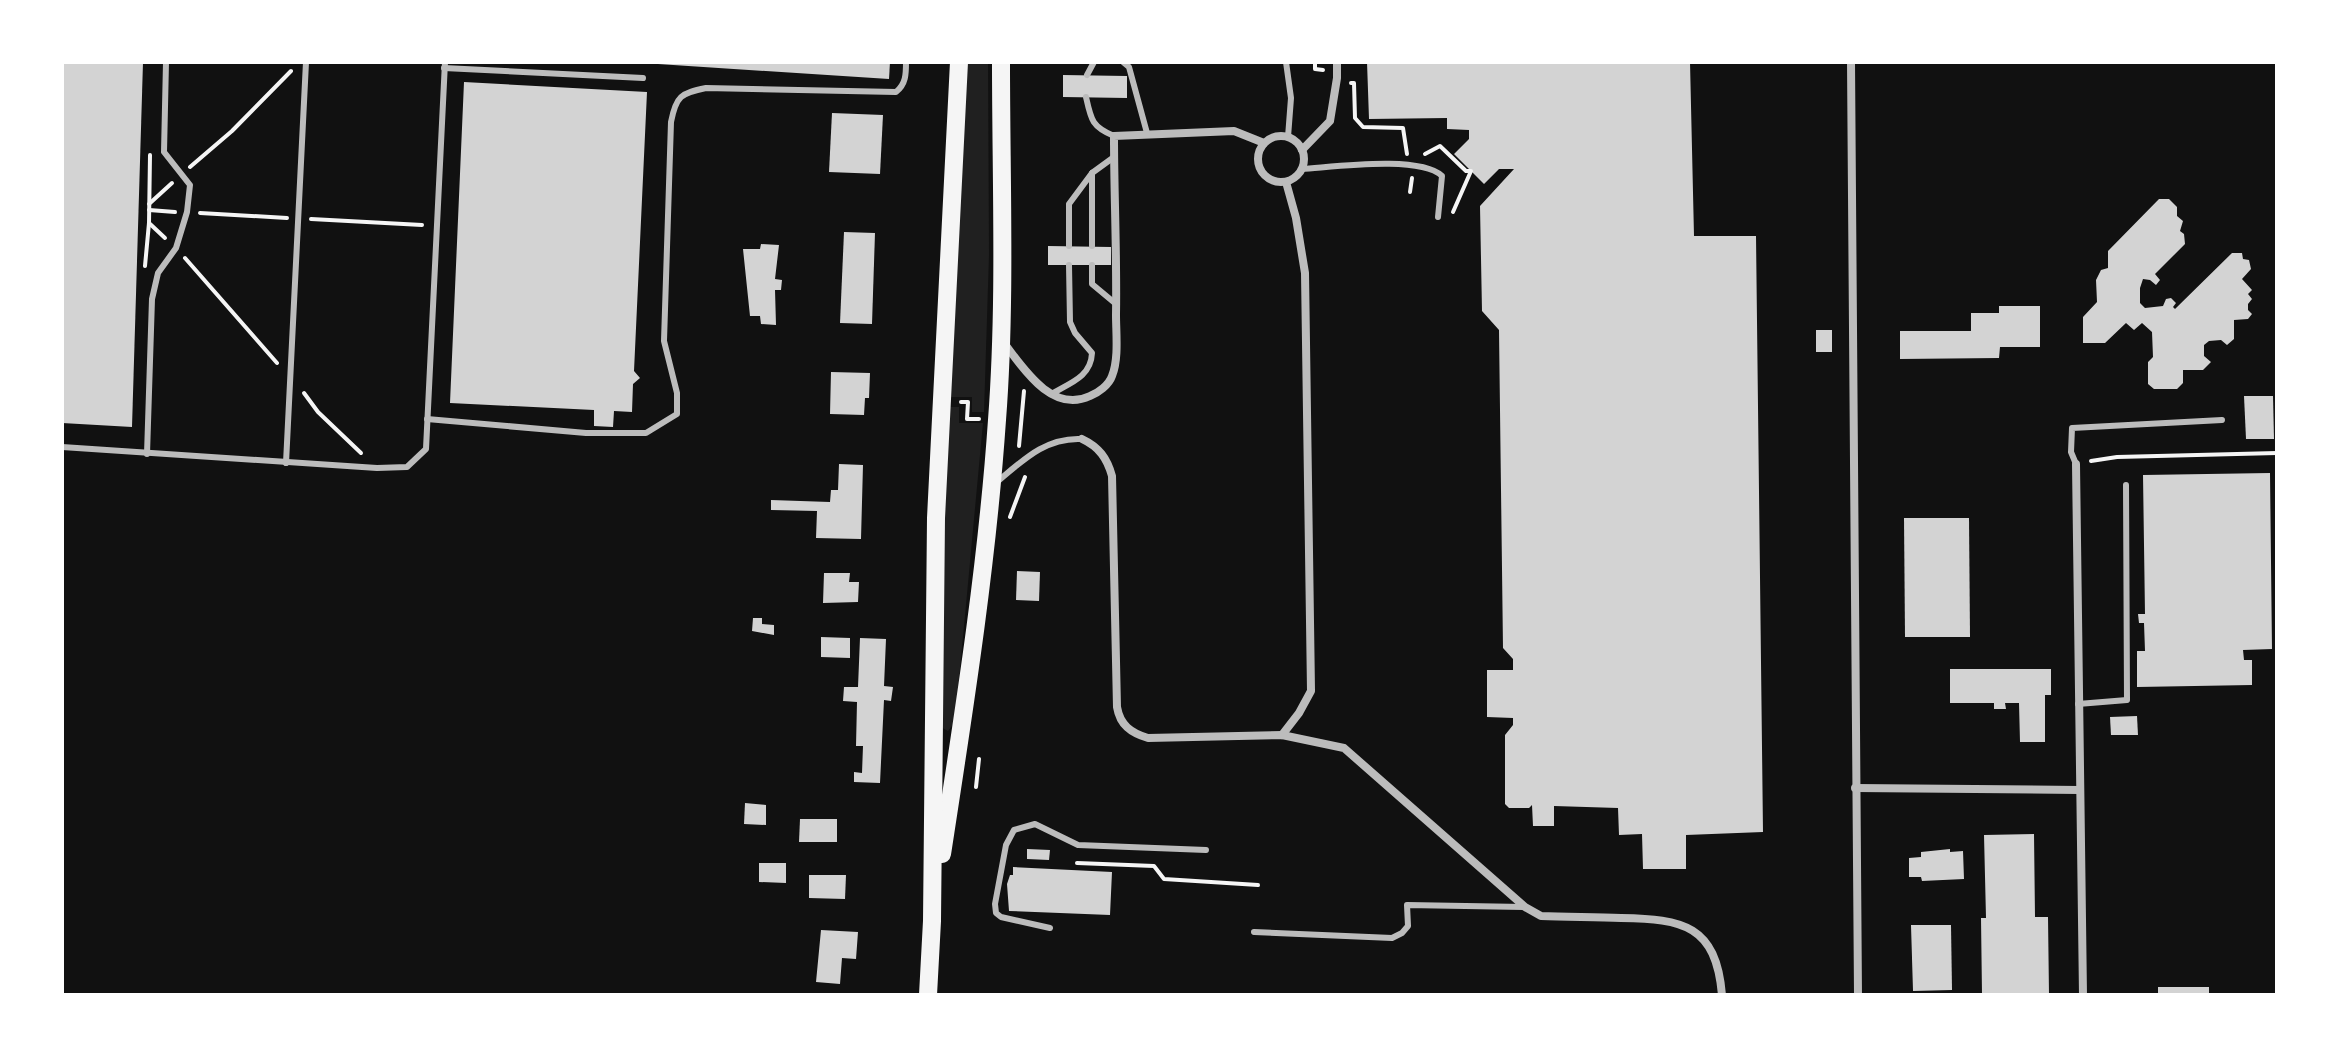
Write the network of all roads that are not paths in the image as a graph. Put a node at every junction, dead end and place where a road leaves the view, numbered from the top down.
1 (166, 62) edge
2 (306, 62) edge
3 (906, 62) edge
4 (959, 62) edge
5 (1001, 62) edge
6 (1094, 62) edge
7 (1123, 62) edge
8 (1286, 62) edge
9 (1337, 62) edge
10 (1851, 62) edge
11 (444, 65) edge
12 (1087, 75) dead end
13 (643, 78) dead end
14 (1086, 97) dead end
15 (1147, 133) junction
16 (1114, 136) junction
17 (1288, 137) junction
18 (1264, 143) junction
19 (1302, 150) junction
20 (1114, 157) junction
21 (1302, 169) junction
22 (1092, 173) junction
23 (1286, 182) junction
24 (1438, 217) dead end
25 (1069, 246) dead end
26 (1092, 246) dead end
27 (1069, 265) dead end
28 (1092, 265) dead end
29 (1116, 304) junction
30 (1001, 339) junction
31 (1051, 394) junction
32 (427, 419) junction
33 (2222, 420) dead end
34 (1082, 439) joint
35 (62, 447) edge
36 (147, 454) junction
37 (286, 463) junction
38 (2076, 464) joint
39 (2126, 485) dead end
40 (991, 487) junction
41 (2078, 704) junction
42 (1282, 735) junction
43 (1855, 788) junction
44 (2079, 790) junction
45 (1206, 850) dead end
46 (1525, 907) junction
47 (932, 921) junction
48 (1050, 928) dead end
49 (1254, 932) dead end
50 (928, 995) edge
51 (1722, 995) edge
52 (1858, 995) edge
53 (2083, 995) edge

1 - 36 lane
2 - 37 lane
3 - 32 lane
4 - 47 main road
5 - 30 main road
6 - 12 lane
7 - 15 lane
8 - 17 lane
9 - 19 street
10 - 43 street
11 - 13 lane
11 - 32 lane
14 - 16 lane
15 - 16 street
15 - 18 street
16 - 20 street
17 - 18 street
17 - 19 street
18 - 23 street
19 - 21 street
20 - 22 lane
20 - 29 street
21 - 23 street
21 - 24 lane
22 - 25 lane
22 - 26 lane
23 - 42 street
27 - 31 lane
28 - 29 lane
29 - 31 street
30 - 31 street
30 - 40 main road
32 - 37 lane
33 - 38 lane
34 - 40 lane
34 - 42 street
35 - 36 lane
36 - 37 lane
38 - 41 street
39 - 41 lane
40 - 47 main road
41 - 44 street
42 - 46 street
43 - 44 street
43 - 52 street
44 - 53 street
45 - 48 lane
46 - 49 lane
46 - 51 street
47 - 50 main road

